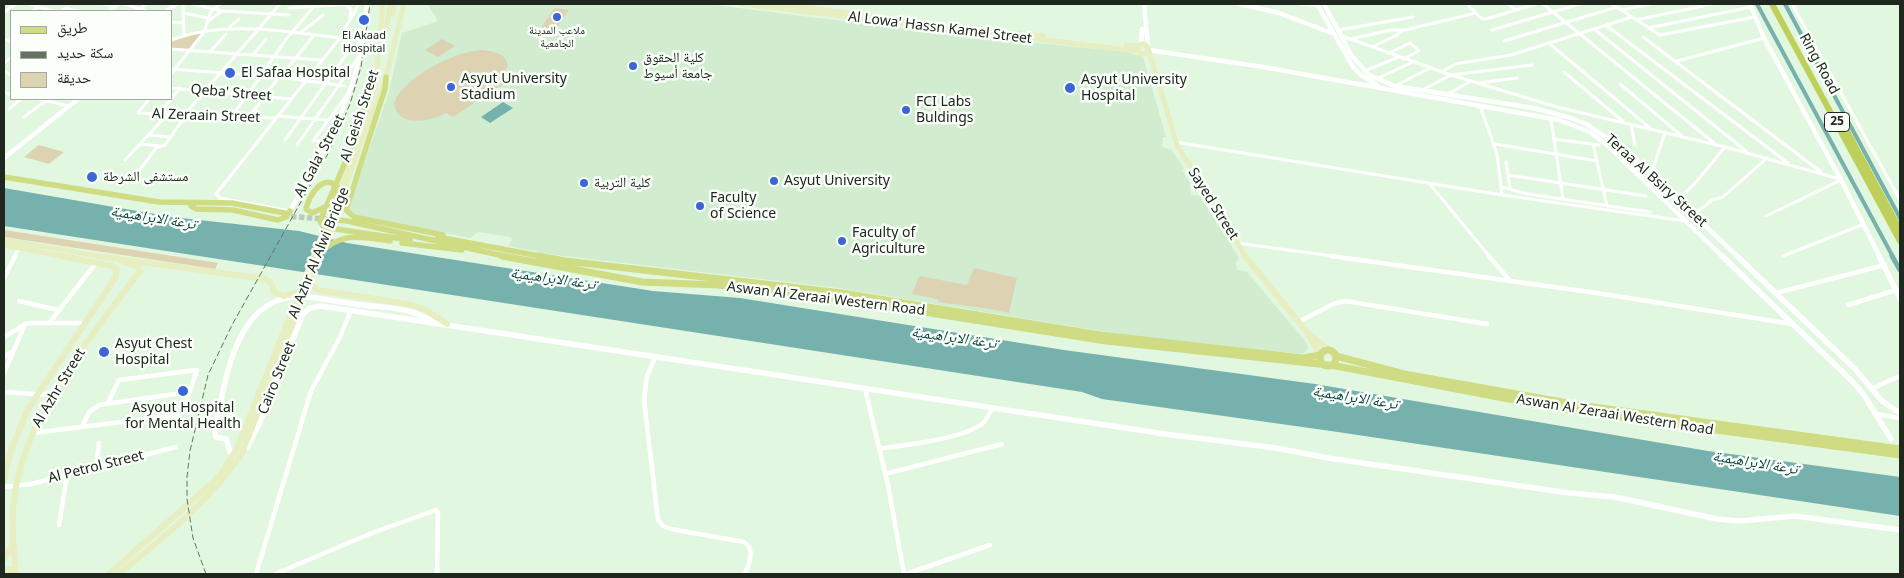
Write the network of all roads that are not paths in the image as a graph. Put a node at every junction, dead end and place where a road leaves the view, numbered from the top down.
1 (16, 4) edge
2 (29, 4) edge
3 (104, 4) edge
4 (119, 4) edge
5 (124, 4) edge
6 (147, 4) edge
7 (183, 4) edge
8 (192, 4) edge
9 (220, 4) edge
10 (280, 4) edge
11 (345, 4) edge
12 (353, 4) edge
13 (359, 4) edge
14 (367, 4) edge
15 (383, 4) edge
16 (390, 4) edge
17 (394, 4) edge
18 (404, 4) edge
19 (741, 4) edge
20 (1142, 4) edge
21 (1240, 4) edge
22 (1299, 4) edge
23 (1324, 4) edge
24 (1467, 4) edge
25 (1508, 4) edge
26 (1531, 4) edge
27 (1536, 4) edge
28 (1543, 4) edge
29 (1580, 4) edge
30 (1612, 4) edge
31 (1650, 4) edge
32 (1712, 4) edge
33 (1772, 4) edge
34 (1777, 4) edge
35 (1792, 4) edge
36 (200, 5) edge
37 (316, 5) edge
38 (776, 5) edge
39 (1252, 5) edge
40 (1318, 5) edge
41 (1750, 5) edge
42 (39, 7) junction
43 (115, 7) junction
44 (1617, 7) junction
45 (289, 8) dead end
46 (140, 9) junction
47 (214, 9) junction
48 (34, 10) edge
49 (50, 10) edge
50 (110, 10) edge
51 (144, 10) edge
52 (1516, 10) junction
53 (1622, 10) junction
54 (222, 11) junction
55 (4, 12) edge
56 (1553, 12) junction
57 (183, 13) junction
58 (1476, 13) junction
59 (270, 14) junction
60 (289, 15) dead end
61 (323, 15) dead end
62 (1413, 17) dead end
63 (1755, 17) junction
64 (208, 19) junction
65 (239, 19) dead end
66 (1634, 19) junction
67 (172, 22) edge
68 (183, 23) junction
69 (1566, 24) junction
70 (1369, 25) junction
71 (1607, 26) junction
72 (230, 27) junction
73 (1648, 28) junction
74 (256, 29) junction
75 (1594, 29) junction
76 (1492, 30) dead end
77 (205, 31) junction
78 (1401, 31) junction
79 (292, 32) junction
80 (300, 33) junction
81 (1377, 33) junction
82 (226, 34) dead end
83 (1334, 34) junction
84 (1341, 34) junction
85 (1579, 34) junction
86 (184, 35) junction
87 (314, 35) junction
88 (1643, 37) dead end
89 (339, 38) junction
90 (1764, 38) junction
91 (266, 39) dead end
92 (363, 39) junction
93 (1350, 39) junction
94 (172, 40) edge
95 (1504, 41) dead end
96 (1550, 44) junction
97 (1372, 47) junction
98 (172, 49) edge
99 (1140, 49) junction
100 (1149, 49) junction
101 (191, 50) junction
102 (392, 50) junction
103 (210, 52) junction
104 (379, 52) junction
105 (1388, 53) junction
106 (236, 54) junction
107 (361, 54) junction
108 (254, 55) junction
109 (275, 57) junction
110 (295, 58) junction
111 (1401, 58) junction
112 (320, 60) junction
113 (1151, 60) junction
114 (1678, 61) junction
115 (1413, 62) junction
116 (1532, 65) dead end
117 (174, 67) edge
118 (1430, 68) junction
119 (221, 71) junction
120 (1364, 71) junction
121 (1442, 72) junction
122 (1564, 72) dead end
123 (262, 75) junction
124 (1451, 75) junction
125 (280, 76) junction
126 (386, 77) junction
127 (1517, 78) dead end
128 (375, 79) junction
129 (1376, 79) junction
130 (306, 80) junction
131 (1471, 81) junction
132 (326, 83) junction
133 (1477, 83) junction
134 (1620, 84) dead end
135 (339, 85) junction
136 (345, 86) dead end
137 (1397, 86) junction
138 (172, 88) edge
139 (180, 88) junction
140 (377, 89) junction
141 (1386, 89) junction
142 (1422, 90) junction
143 (204, 91) junction
144 (351, 91) junction
145 (1448, 94) junction
146 (246, 95) junction
147 (264, 97) junction
148 (172, 98) edge
149 (291, 99) junction
150 (20, 100) edge
151 (46, 100) edge
152 (50, 100) edge
153 (76, 100) edge
154 (76, 100) edge
155 (149, 100) edge
156 (170, 100) edge
157 (68, 106) junction
158 (1480, 106) junction
159 (9, 109) dead end
160 (158, 115) junction
161 (167, 115) junction
162 (185, 115) junction
163 (232, 116) junction
164 (250, 116) junction
165 (276, 117) junction
166 (24, 118) dead end
167 (302, 118) junction
168 (315, 119) junction
169 (1551, 119) junction
170 (328, 120) junction
171 (1629, 124) junction
172 (1652, 130) junction
173 (1665, 133) junction
174 (148, 135) junction
175 (170, 137) junction
176 (1684, 137) junction
177 (1553, 139) junction
178 (285, 140) dead end
179 (330, 140) junction
180 (1178, 143) junction
181 (140, 144) junction
182 (1495, 144) junction
183 (1594, 144) junction
184 (297, 145) dead end
185 (1599, 145) dead end
186 (1635, 145) dead end
187 (1715, 145) junction
188 (160, 146) junction
189 (1725, 147) junction
190 (1749, 153) junction
191 (1555, 154) junction
192 (4, 156) edge
193 (1767, 158) junction
194 (125, 160) dead end
195 (1597, 161) junction
196 (1506, 162) dead end
197 (1790, 165) junction
198 (1651, 174) junction
199 (1823, 174) junction
200 (1508, 175) junction
201 (4, 178) edge
202 (134, 178) dead end
203 (1841, 179) junction
204 (14, 180) junction
205 (1428, 182) junction
206 (1560, 183) junction
207 (1502, 186) junction
208 (1510, 188) junction
209 (1603, 189) junction
210 (1502, 194) junction
211 (1646, 196) dead end
212 (1900, 198) edge
213 (1563, 199) junction
214 (336, 200) junction
215 (1678, 200) junction
216 (348, 201) junction
217 (327, 204) junction
218 (1607, 206) junction
219 (1650, 212) dead end
220 (286, 213) junction
221 (1694, 215) junction
222 (1766, 216) dead end
223 (326, 220) joint
224 (1686, 221) junction
225 (1864, 224) junction
226 (1900, 230) edge
227 (368, 238) joint
228 (4, 240) edge
229 (1900, 241) edge
230 (1237, 243) junction
231 (466, 245) junction
232 (4, 246) edge
233 (19, 248) junction
234 (480, 252) junction
235 (320, 253) junction
236 (1783, 256) dead end
237 (120, 260) junction
238 (96, 263) junction
239 (1885, 265) junction
240 (637, 270) junction
241 (667, 273) junction
242 (4, 278) edge
243 (634, 280) junction
244 (1510, 281) junction
245 (308, 282) junction
246 (668, 283) junction
247 (1896, 290) junction
248 (299, 292) junction
249 (1776, 293) junction
250 (1900, 298) edge
251 (19, 301) dead end
252 (1848, 305) dead end
253 (58, 310) junction
254 (350, 310) junction
255 (432, 322) junction
256 (1298, 322) junction
257 (49, 323) junction
258 (25, 324) junction
259 (86, 324) junction
260 (447, 324) junction
261 (1488, 324) dead end
262 (1794, 324) junction
263 (1306, 331) junction
264 (4, 337) edge
265 (12, 352) junction
266 (1320, 354) junction
267 (1334, 355) junction
268 (4, 357) edge
269 (654, 358) junction
270 (1330, 365) junction
271 (4, 372) edge
272 (1900, 376) edge
273 (1872, 388) junction
274 (866, 389) junction
275 (4, 392) edge
276 (190, 392) junction
277 (36, 395) junction
278 (52, 395) junction
279 (259, 400) junction
280 (108, 403) junction
281 (992, 408) junction
282 (1900, 413) edge
283 (1876, 414) junction
284 (1900, 418) edge
285 (82, 427) junction
286 (32, 433) junction
287 (1891, 439) dead end
288 (99, 442) dead end
289 (1002, 444) dead end
290 (176, 446) dead end
291 (880, 449) junction
292 (1900, 449) edge
293 (11, 450) junction
294 (4, 452) edge
295 (242, 453) junction
296 (1900, 455) edge
297 (232, 457) junction
298 (96, 467) junction
299 (885, 474) junction
300 (67, 475) junction
301 (4, 480) edge
302 (15, 486) junction
303 (4, 487) edge
304 (59, 526) dead end
305 (1900, 530) edge
306 (13, 545) junction
307 (990, 545) dead end
308 (4, 558) edge
309 (4, 572) edge
310 (15, 573) edge
311 (108, 574) edge
312 (119, 574) edge
313 (256, 574) edge
314 (275, 574) edge
315 (437, 574) edge
316 (745, 574) edge
317 (905, 574) edge

1 - 55 street
2 - 42 street
3 - 43 street
4 - 43 street
5 - 46 street
6 - 46 street
7 - 57 street
8 - 36 street
9 - 47 street
10 - 59 street
11 - 12 street
11 - 37 street
11 - 89 street, Al Gala' Street
13 - 89 street, Al Gala' Street
14 - 92 street, Al Gala' Street
15 - 104 main road, Al Geish Street
16 - 104 main road
17 - 102 main road
18 - 102 main road, Al Geish Street
19 - 38 main road, Al Lowa' Hassn Kamel Street
20 - 99 street, Sayed Street
20 - 100 street, Sayed Street
21 - 39 street
22 - 40 street
23 - 84 street, Teraa Al Bsiry Street
24 - 58 street
25 - 52 street
26 - 27 street
26 - 52 street
28 - 56 street
29 - 56 street
30 - 44 street
31 - 53 street
32 - 66 street
33 - 229 highway, Ring Road / 25
34 - 226 highway, Ring Road / 25
35 - 212 street
36 - 47 street
37 - 45 street
37 - 79 street
38 - 99 main road, Al Lowa' Hassn Kamel Street
39 - 83 street
40 - 83 street
41 - 63 street
41 - 73 street
42 - 48 street
42 - 49 street
43 - 50 street
44 - 53 street
44 - 69 street
46 - 51 street
47 - 54 street
47 - 64 street
52 - 58 street
53 - 66 street
54 - 59 street
54 - 64 street
56 - 69 street
56 - 76 street
57 - 64 street
57 - 68 street
58 - 78 street
59 - 60 street
59 - 74 street
61 - 80 street
62 - 70 street
63 - 73 street
63 - 90 street
64 - 77 street
65 - 72 street
66 - 71 street
66 - 73 street
67 - 68 street
68 - 86 street
69 - 85 street
69 - 95 street
70 - 81 street
70 - 84 street
71 - 75 street
71 - 197 street
72 - 74 street
72 - 77 street
74 - 79 street
74 - 106 street
75 - 85 street
75 - 190 street
77 - 86 street
77 - 101 street
78 - 81 street
78 - 97 street
79 - 80 street
79 - 109 street
80 - 87 street
81 - 93 street
82 - 103 street
83 - 84 street
83 - 141 street
84 - 93 street
84 - 120 street, Teraa Al Bsiry Street
85 - 96 street
85 - 187 street
86 - 94 street
87 - 89 street
87 - 110 street
88 - 114 street
89 - 112 street, Al Gala' Street
89 - 130 street, Al Gala' Street
90 - 114 street
90 - 203 street
91 - 108 street
92 - 107 street, Al Gala' Street
92 - 132 street
93 - 97 street
96 - 121 street
96 - 172 street
97 - 105 street
98 - 101 street
99 - 100 main road
99 - 113 main road
100 - 113 main road, Sayed Street
100 - 141 street
101 - 103 street
101 - 117 street
102 - 126 main road, Al Geish Street
103 - 106 street
104 - 128 main road, Al Geish Street
105 - 111 street
105 - 111 street
106 - 108 street
106 - 119 street
107 - 135 street
107 - 144 street, Al Gala' Street
108 - 109 street
109 - 110 street
109 - 123 street
110 - 112 street
110 - 125 street
111 - 115 street
111 - 120 street
112 - 130 street, Al Gala' Street
113 - 180 main road, Sayed Street
114 - 199 street
115 - 118 street
115 - 129 street
116 - 124 street
117 - 119 street
118 - 121 street
118 - 137 street
119 - 123 street
119 - 143 street
120 - 129 street, Teraa Al Bsiry Street
121 - 124 street
122 - 171 street
123 - 125 street
123 - 146 street
124 - 131 street
124 - 142 street
125 - 130 street
125 - 147 street
126 - 140 main road, Al Azhr Al Alwi Bridge
126 - 216 main road, Al Geish Street
127 - 133 street
128 - 140 main road, Al Azhr Al Alwi Bridge
128 - 217 main road, Al Geish Street
129 - 137 street, Teraa Al Bsiry Street
130 - 132 street
130 - 149 street, Al Gala' Street
131 - 133 street
131 - 145 street
132 - 135 street
132 - 167 street
133 - 171 street
134 - 176 street
135 - 136 street
135 - 168 street
137 - 142 street, Teraa Al Bsiry Street
138 - 139 street, Qeba' Street
139 - 143 street, Qeba' Street
139 - 148 street
140 - 214 main road, Al Azhr Al Alwi Bridge
140 - 235 main road, Al Azhr Al Alwi Bridge
141 - 158 street
142 - 145 street, Teraa Al Bsiry Street
143 - 146 street, Qeba' Street
143 - 162 street
144 - 170 street
144 - 179 street, Al Gala' Street
145 - 198 street, Teraa Al Bsiry Street
146 - 147 street, Qeba' Street
146 - 163 street
147 - 149 street, Qeba' Street
147 - 164 street
149 - 165 street, Al Gala' Street
150 - 159 street
151 - 166 street
152 - 157 street
153 - 157 street
154 - 192 street
155 - 160 street, Al Zeraain Street
156 - 160 street
157 - 192 street
158 - 169 street
158 - 182 street
160 - 161 street, Al Zeraain Street
161 - 162 street, Al Zeraain Street
161 - 174 street
162 - 163 street, Al Zeraain Street
162 - 175 street
163 - 164 street, Al Zeraain Street
164 - 165 street, Al Zeraain Street
165 - 167 street, Al Zeraain Street
165 - 220 street, Al Gala' Street
167 - 168 street, Al Zeraain Street
167 - 178 street
168 - 170 street, Al Zeraain Street
168 - 184 street
169 - 177 street
169 - 224 street
170 - 179 street
171 - 172 street
171 - 186 street
172 - 173 street
173 - 176 street
173 - 198 street
174 - 175 street
174 - 181 street
175 - 188 street
176 - 187 street
177 - 183 street
177 - 191 street
179 - 220 street, Al Gala' Street
180 - 205 street
180 - 230 main road, Sayed Street
181 - 188 street
181 - 194 street
182 - 191 street
182 - 207 street
183 - 185 street
183 - 195 street
187 - 189 street
188 - 202 street
189 - 190 street
189 - 215 street
190 - 193 street
191 - 195 street
191 - 206 street
193 - 197 street
193 - 221 street
195 - 209 street
196 - 200 street
197 - 199 street
198 - 215 street, Teraa Al Bsiry Street
199 - 203 street
200 - 206 street
200 - 208 street
201 - 204 main road
203 - 222 street
203 - 225 street
204 - 220 main road
204 - 220 main road
205 - 210 street
205 - 244 street
206 - 209 street
206 - 213 street
207 - 208 street
207 - 210 street
208 - 213 street
209 - 211 street
209 - 218 street
210 - 224 street
213 - 218 street
214 - 217 main road
214 - 248 main road, Al Azhr Al Alwi Bridge
215 - 221 street, Teraa Al Bsiry Street
216 - 217 main road
216 - 231 main road, Al Geish Street
217 - 223 main road, Al Geish Street
218 - 219 street
221 - 249 street, Teraa Al Bsiry Street
223 - 231 main road, Aswan Al Zeraai Western Road
224 - 262 street
225 - 236 street
225 - 239 street
227 - 234 main road
227 - 235 main road
228 - 237 main road
230 - 244 street
230 - 256 main road, Sayed Street
231 - 234 main road, Aswan Al Zeraai Western Road
231 - 240 main road, Aswan Al Zeraai Western Road
232 - 233 main road
233 - 238 main road
233 - 242 street
234 - 243 main road, Aswan Al Zeraai Western Road
235 - 245 main road, Al Azhr Al Alwi Bridge
237 - 248 main road
237 - 278 main road, Al Azhr Street
238 - 253 street
238 - 259 main road, Al Azhr Street
239 - 247 street
239 - 249 street
240 - 241 main road, Aswan Al Zeraai Western Road
240 - 243 main road
241 - 246 main road
241 - 266 main road, Aswan Al Zeraai Western Road
243 - 246 main road, Aswan Al Zeraai Western Road
244 - 262 street
245 - 260 main road
245 - 279 main road, Al Azhr Al Alwi Bridge
246 - 270 main road, Aswan Al Zeraai Western Road
247 - 250 street
247 - 252 street
248 - 279 main road, Al Azhr Al Alwi Bridge
249 - 273 street, Teraa Al Bsiry Street
251 - 253 street
253 - 257 street
254 - 255 street, Cairo Street
254 - 295 street, Cairo Street
254 - 313 street
255 - 260 street, Cairo Street
255 - 297 street
256 - 261 street
256 - 263 main road, Sayed Street
257 - 258 street
257 - 259 street
258 - 264 street
258 - 265 street
259 - 277 main road, Al Azhr Street
260 - 269 street, Cairo Street
262 - 283 street
263 - 266 main road, Sayed Street
263 - 267 main road, Sayed Street
265 - 268 street
265 - 271 street
266 - 267 main road, Aswan Al Zeraai Western Road
266 - 270 main road
267 - 270 main road
267 - 292 main road, Aswan Al Zeraai Western Road
269 - 274 street, Cairo Street
269 - 316 street
270 - 296 main road, Aswan Al Zeraai Western Road
272 - 273 street
273 - 282 street, Teraa Al Bsiry Street
274 - 281 street, Cairo Street
274 - 291 street
275 - 277 street
276 - 280 street
276 - 280 street
276 - 285 street
277 - 278 street
277 - 293 main road, Al Azhr Street
278 - 286 main road, Al Azhr Street
279 - 295 main road, Cairo Street
279 - 297 main road, Cairo Street
280 - 285 street
281 - 291 street
281 - 305 street, Cairo Street
283 - 284 street
283 - 287 street
285 - 286 street
286 - 302 main road, Al Azhr Street
288 - 298 street
289 - 299 street
290 - 298 street, Al Petrol Street
291 - 299 street
293 - 294 street
293 - 301 main road, Al Azhr Street
295 - 312 main road, Cairo Street
297 - 311 main road, Cairo Street
298 - 300 street, Al Petrol Street
299 - 317 street
300 - 302 street, Al Petrol Street
300 - 304 street
302 - 303 street, Al Petrol Street
302 - 306 main road, Al Azhr Street
306 - 308 main road
306 - 310 main road, Al Azhr Street
307 - 317 street
309 - 310 main road
314 - 315 street

